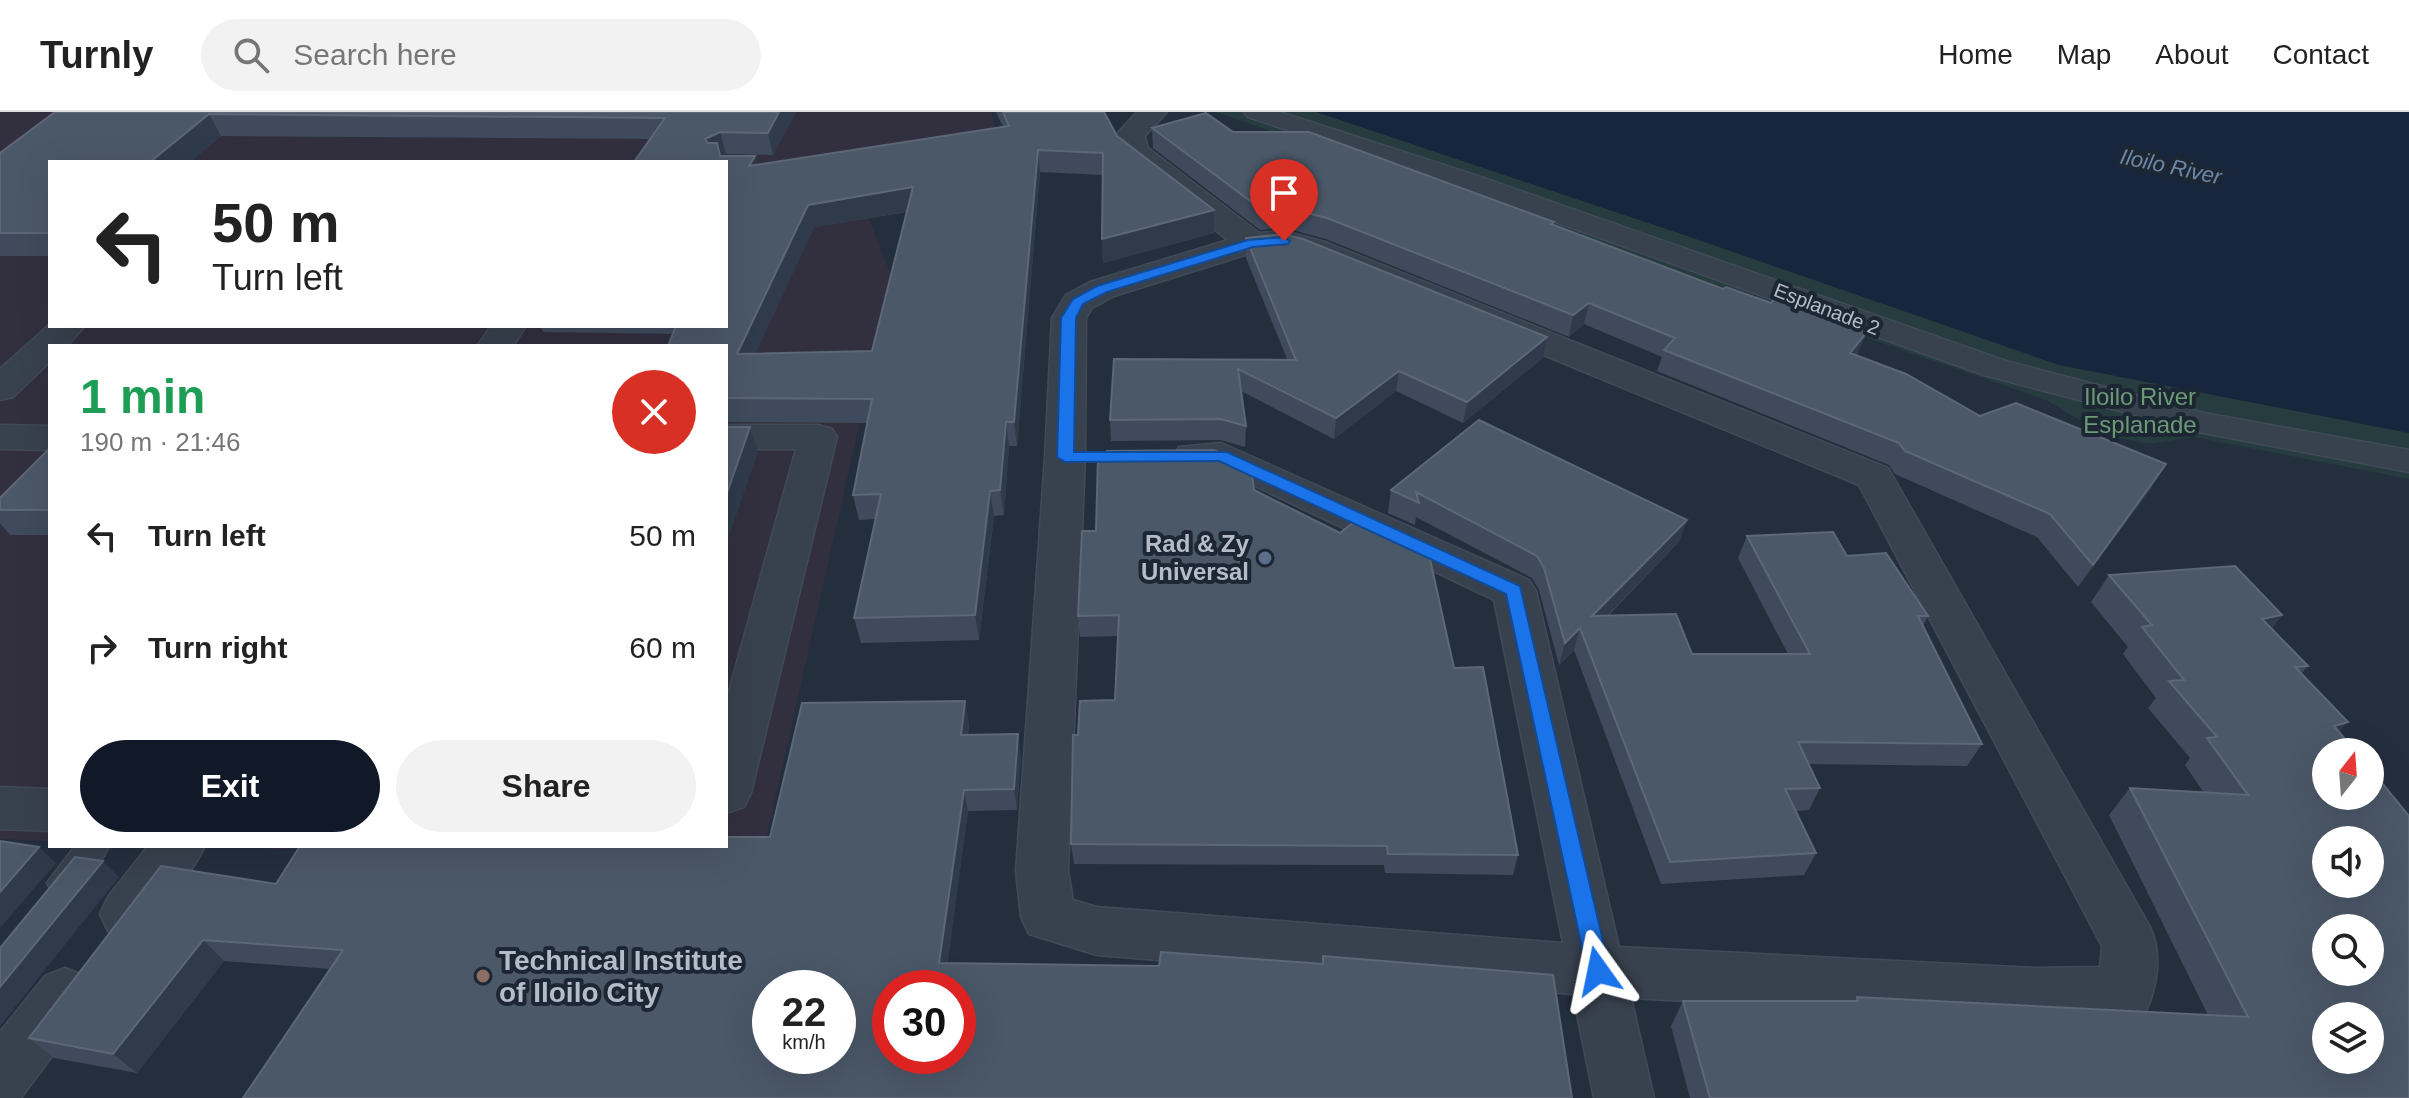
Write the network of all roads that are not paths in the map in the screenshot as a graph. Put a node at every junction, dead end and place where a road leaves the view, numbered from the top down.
1 (1153, 112) edge
2 (1256, 112) edge
3 (1252, 243) junction
4 (66, 328) edge
5 (49, 344) edge
6 (48, 345) edge
7 (0, 389) edge
8 (0, 437) edge
9 (728, 437) edge
10 (48, 438) edge
11 (1159, 456) edge
12 (2409, 461) edge
13 (728, 785) edge
14 (0, 808) edge
15 (48, 810) edge
16 (92, 848) edge
17 (177, 848) edge
18 (47, 902) edge
19 (1598, 971) junction
20 (0, 1078) edge
21 (1624, 1098) edge

1 - 3 street
2 - 12 street, Esplanade 2
3 - 19 street
3 - 19 street
4 - 5 street
6 - 7 street
8 - 10 street
9 - 13 street
11 - 19 street
14 - 15 street
16 - 18 lane
17 - 20 street
19 - 21 street

